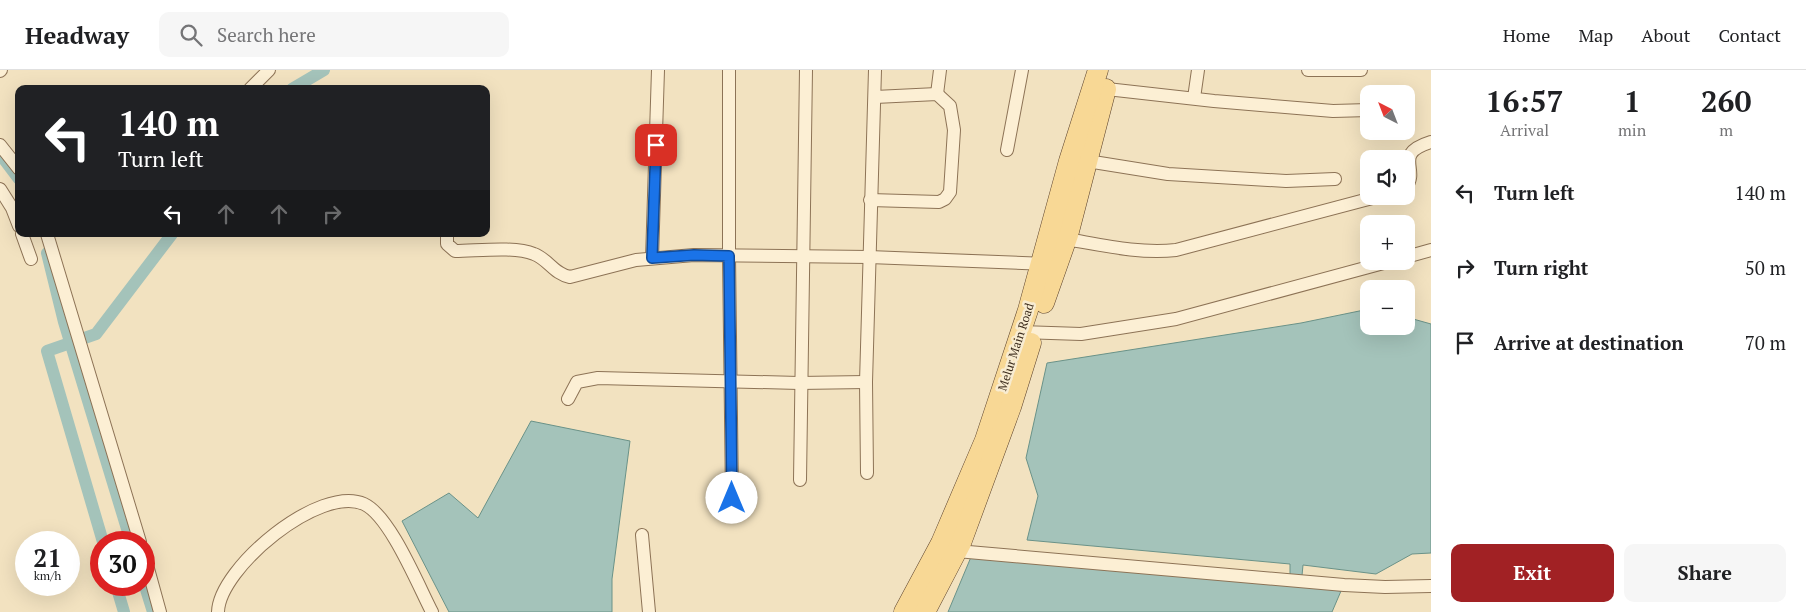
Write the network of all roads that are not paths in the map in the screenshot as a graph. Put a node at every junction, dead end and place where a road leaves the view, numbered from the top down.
1 (269, 70) edge
2 (658, 70) edge
3 (729, 70) edge
4 (806, 70) edge
5 (875, 70) edge
6 (940, 70) edge
7 (1022, 70) edge
8 (1198, 70) edge
9 (1308, 70) edge
10 (1361, 70) edge
11 (1102, 79) edge
12 (254, 85) edge
13 (937, 94) junction
14 (874, 97) junction
15 (1194, 98) junction
16 (1360, 110) edge
17 (1431, 142) edge
18 (0, 145) edge
19 (1008, 150) dead end
20 (1414, 150) edge
21 (1087, 161) junction
22 (15, 164) edge
23 (1334, 179) dead end
24 (0, 190) edge
25 (870, 200) junction
26 (1360, 201) edge
27 (15, 216) edge
28 (23, 237) edge
29 (48, 237) edge
30 (447, 237) edge
31 (1066, 239) junction
32 (1431, 250) edge
33 (1415, 254) edge
34 (729, 256) junction
35 (802, 257) junction
36 (869, 257) junction
37 (652, 258) junction
38 (31, 259) dead end
39 (1049, 265) junction
40 (1360, 269) edge
41 (1028, 332) junction
42 (732, 381) junction
43 (799, 382) junction
44 (866, 382) junction
45 (568, 399) dead end
46 (867, 473) dead end
47 (800, 480) dead end
48 (732, 498) dead end
49 (137, 531) edge
50 (642, 535) dead end
51 (957, 551) junction
52 (1431, 586) edge
53 (155, 594) edge
54 (160, 612) edge
55 (218, 612) edge
56 (432, 612) edge
57 (649, 612) edge
58 (904, 612) edge
59 (925, 612) edge

1 - 12 street
2 - 37 street
3 - 34 street
4 - 35 street
5 - 14 street
6 - 13 street
7 - 19 street
8 - 15 street
9 - 10 street
11 - 15 street
11 - 21 main road, Melur Main Road
11 - 39 main road, Melur Main Road
13 - 14 street
13 - 25 street
14 - 25 street
15 - 16 street
17 - 20 street
18 - 22 street
21 - 23 street
21 - 31 main road, Melur Main Road
24 - 27 street
25 - 36 street
26 - 31 street
28 - 38 street
29 - 49 street
30 - 37 street
31 - 39 main road, Melur Main Road
32 - 33 street
34 - 35 street
34 - 37 street
34 - 42 street
35 - 36 street
35 - 43 street
36 - 39 street
36 - 44 street
39 - 41 main road, Melur Main Road
40 - 41 street
41 - 51 main road, Melur Main Road
41 - 58 main road, Melur Main Road
42 - 43 street
42 - 45 street
42 - 48 street
43 - 44 street
43 - 47 street
44 - 46 street
50 - 57 street
51 - 52 street
51 - 59 main road, Melur Main Road
53 - 54 street
55 - 56 street

